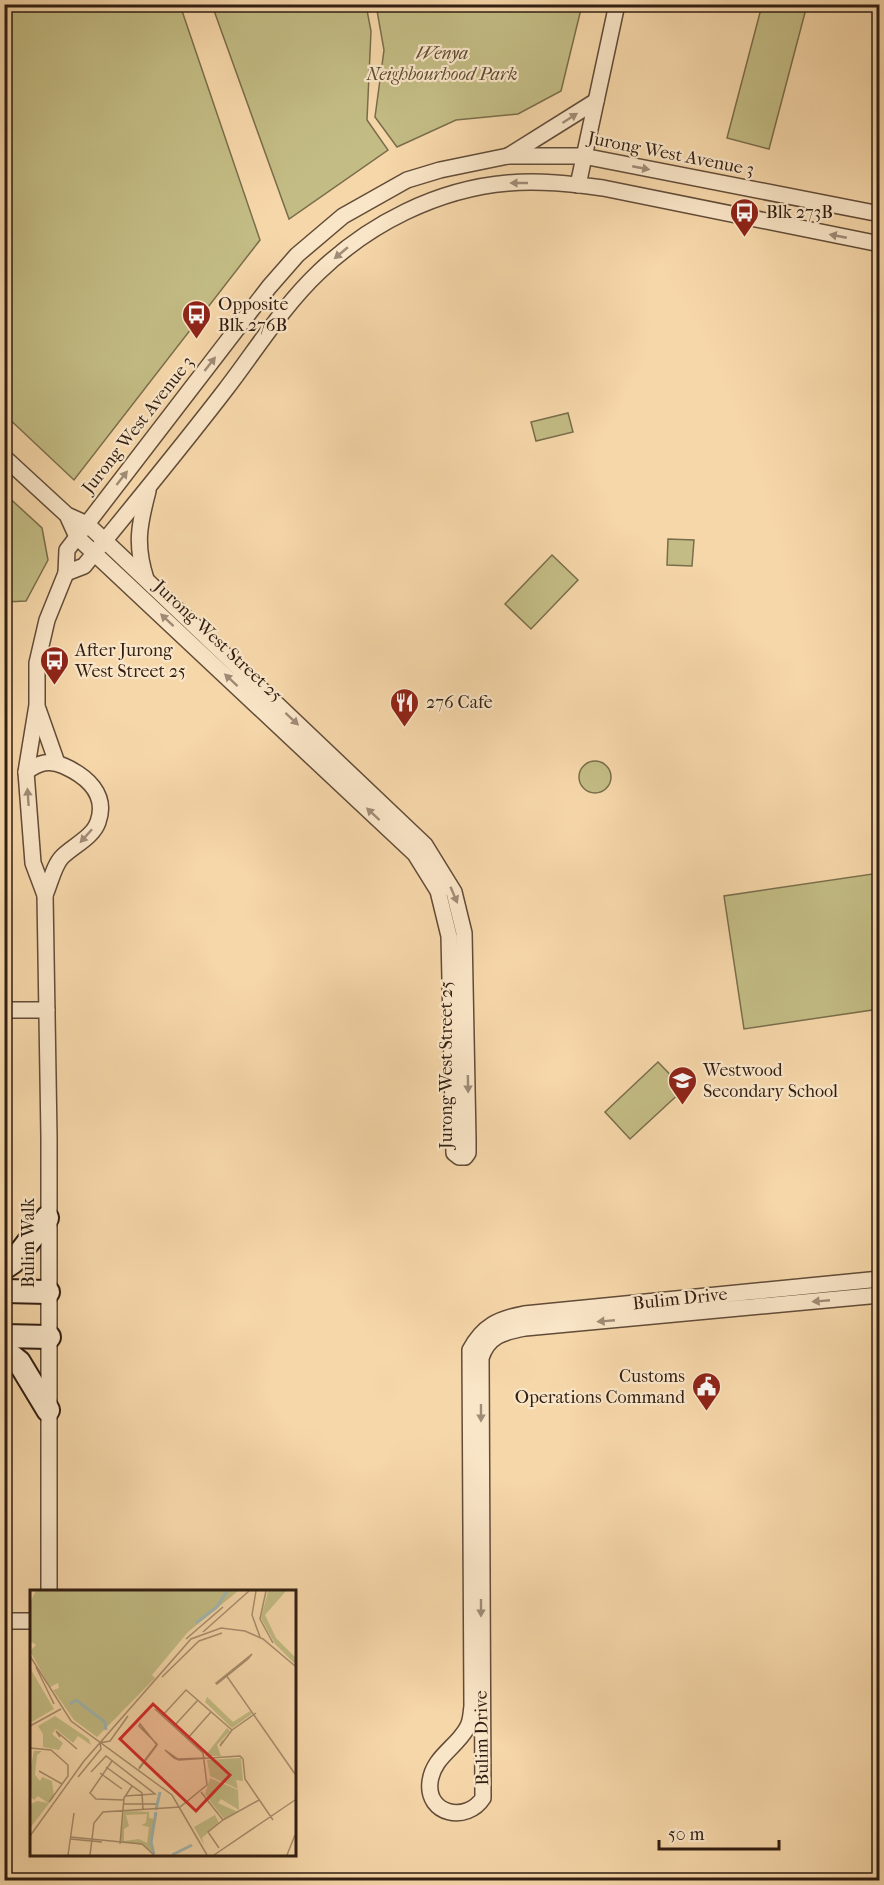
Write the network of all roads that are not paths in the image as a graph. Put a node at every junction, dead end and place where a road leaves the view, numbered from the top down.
1 (617, 4) edge
2 (596, 101) junction
3 (508, 156) junction
4 (584, 156) junction
5 (578, 185) junction
6 (879, 214) edge
7 (879, 244) edge
8 (4, 457) edge
9 (148, 488) junction
10 (67, 515) junction
11 (87, 524) junction
12 (77, 537) junction
13 (104, 541) junction
14 (94, 553) junction
15 (66, 573) junction
16 (147, 583) junction
17 (38, 705) junction
18 (57, 762) junction
19 (26, 772) junction
20 (45, 895) junction
21 (4, 1010) edge
22 (47, 1010) junction
23 (47, 1218) junction
24 (4, 1269) edge
25 (879, 1279) edge
26 (4, 1291) edge
27 (48, 1292) junction
28 (879, 1295) edge
29 (4, 1336) edge
30 (49, 1337) junction
31 (4, 1350) edge
32 (48, 1410) junction
33 (49, 1590) edge
34 (30, 1621) edge
35 (4, 1622) edge

1 - 2 street
3 -> 2 street
2 - 4 street
3 - 4 street, Jurong West Avenue 3
11 -> 3 street, Jurong West Avenue 3
4 - 5 street
4 -> 6 street, Jurong West Avenue 3
7 -> 5 street
5 -> 9 street
8 - 10 street
9 - 13 street
9 - 16 street
10 - 11 street
10 - 12 street
11 - 12 street, Jurong West Avenue 3
11 - 13 street, Jurong West Street 25
12 - 14 street, Jurong West Street 25
12 - 15 street, Bulim Walk
13 - 14 street
13 - 16 street, Jurong West Street 25
14 - 15 street
16 -> 14 street, Jurong West Street 25
15 - 17 street, Bulim Walk
17 - 18 street, Bulim Walk
17 - 19 street, Bulim Walk
18 - 19 street
18 -> 20 street, Bulim Walk
20 -> 19 street, Bulim Walk
20 - 22 street, Bulim Walk
21 - 22 street
22 - 23 street, Bulim Walk
23 - 24 street
23 - 27 street, Bulim Walk
28 -> 25 street, Bulim Drive
26 - 27 street
27 - 30 street, Bulim Walk
29 - 30 street
30 - 32 street, Bulim Walk
31 - 32 street
32 - 33 street, Bulim Walk
34 - 35 street

